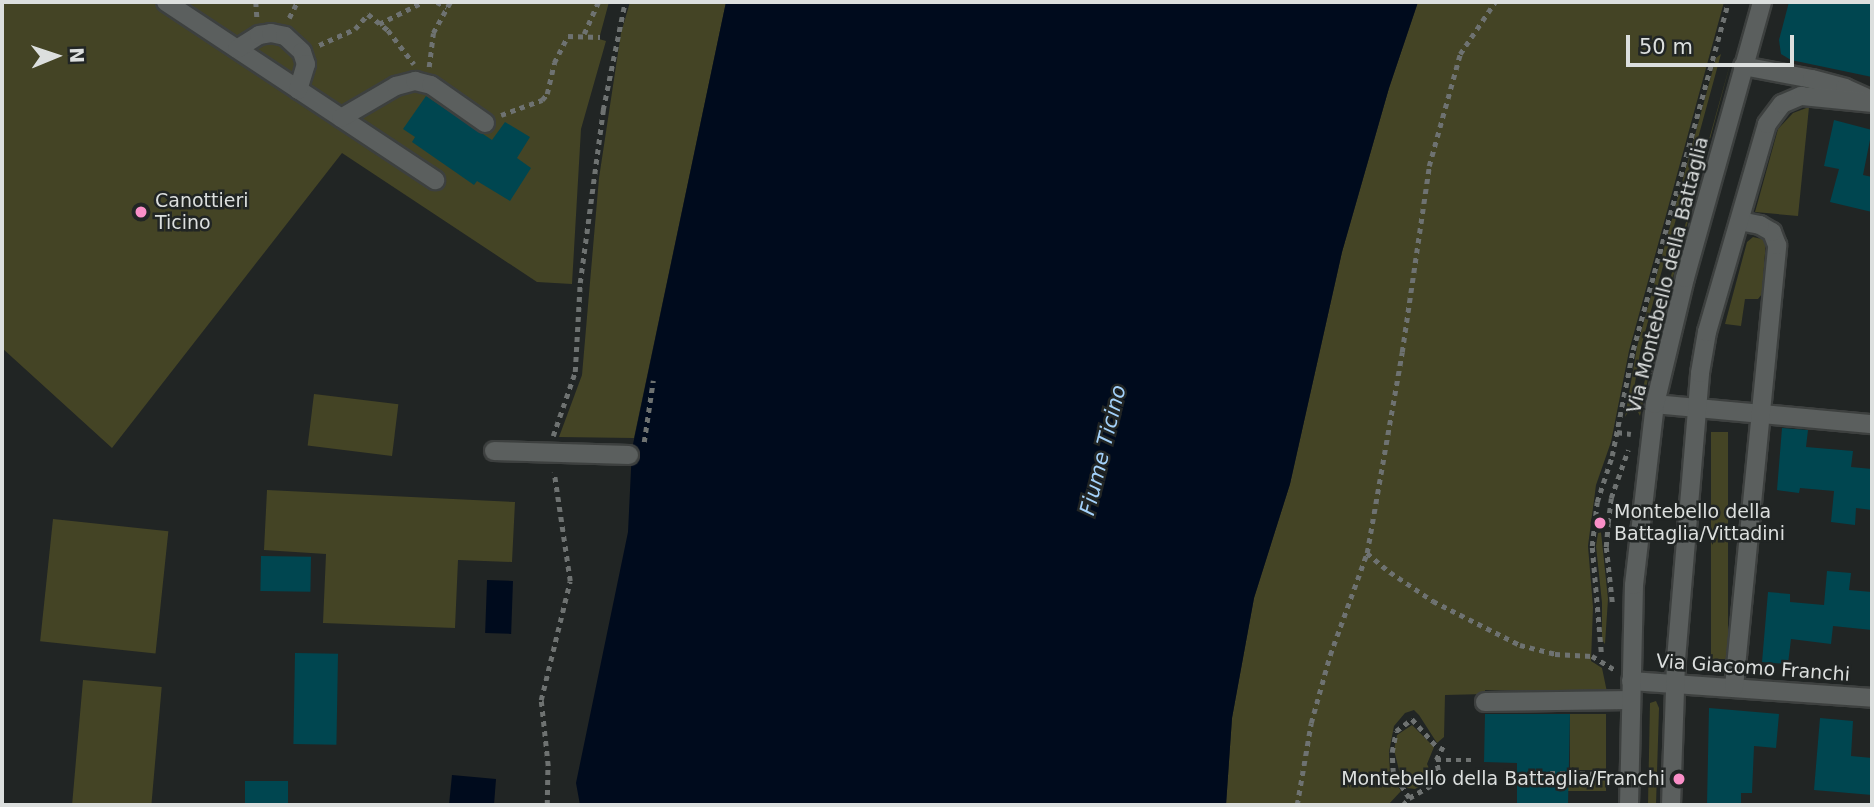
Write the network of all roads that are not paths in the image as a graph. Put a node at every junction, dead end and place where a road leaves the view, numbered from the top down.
1 (166, 2) edge
2 (1762, 2) edge
3 (237, 49) junction
4 (1746, 59) junction
5 (298, 90) junction
6 (1872, 102) edge
7 (341, 118) junction
8 (485, 124) road end
9 (435, 180) dead end
10 (1740, 221) junction
11 (1655, 404) junction
12 (1697, 409) junction
13 (1761, 414) junction
14 (1872, 424) edge
15 (494, 451) dead end
16 (636, 452) road end
17 (1631, 681) junction
18 (1676, 682) junction
19 (1734, 687) junction
20 (1872, 698) edge
21 (1631, 700) junction
22 (1485, 702) dead end
23 (1629, 805) edge
24 (1671, 805) edge

1 - 3 street
2 - 4 street, Via Montebello della Battaglia
3 - 5 street
3 - 5 street
4 - 6 street
4 - 11 street, Via Montebello della Battaglia
5 - 7 street
6 - 10 street
7 - 8 street
7 - 9 street
10 - 12 street
10 - 13 street
11 - 12 street
11 - 17 street, Via Montebello della Battaglia
12 - 13 street
12 - 18 street
13 - 14 street
13 - 19 street
15 - 16 street
17 - 18 street, Via Giacomo Franchi
17 - 21 street, Via Montebello della Battaglia
18 - 19 street, Via Giacomo Franchi
18 - 24 street
19 - 20 street, Via Giacomo Franchi
21 - 22 street
21 - 23 street, Via Montebello della Battaglia

